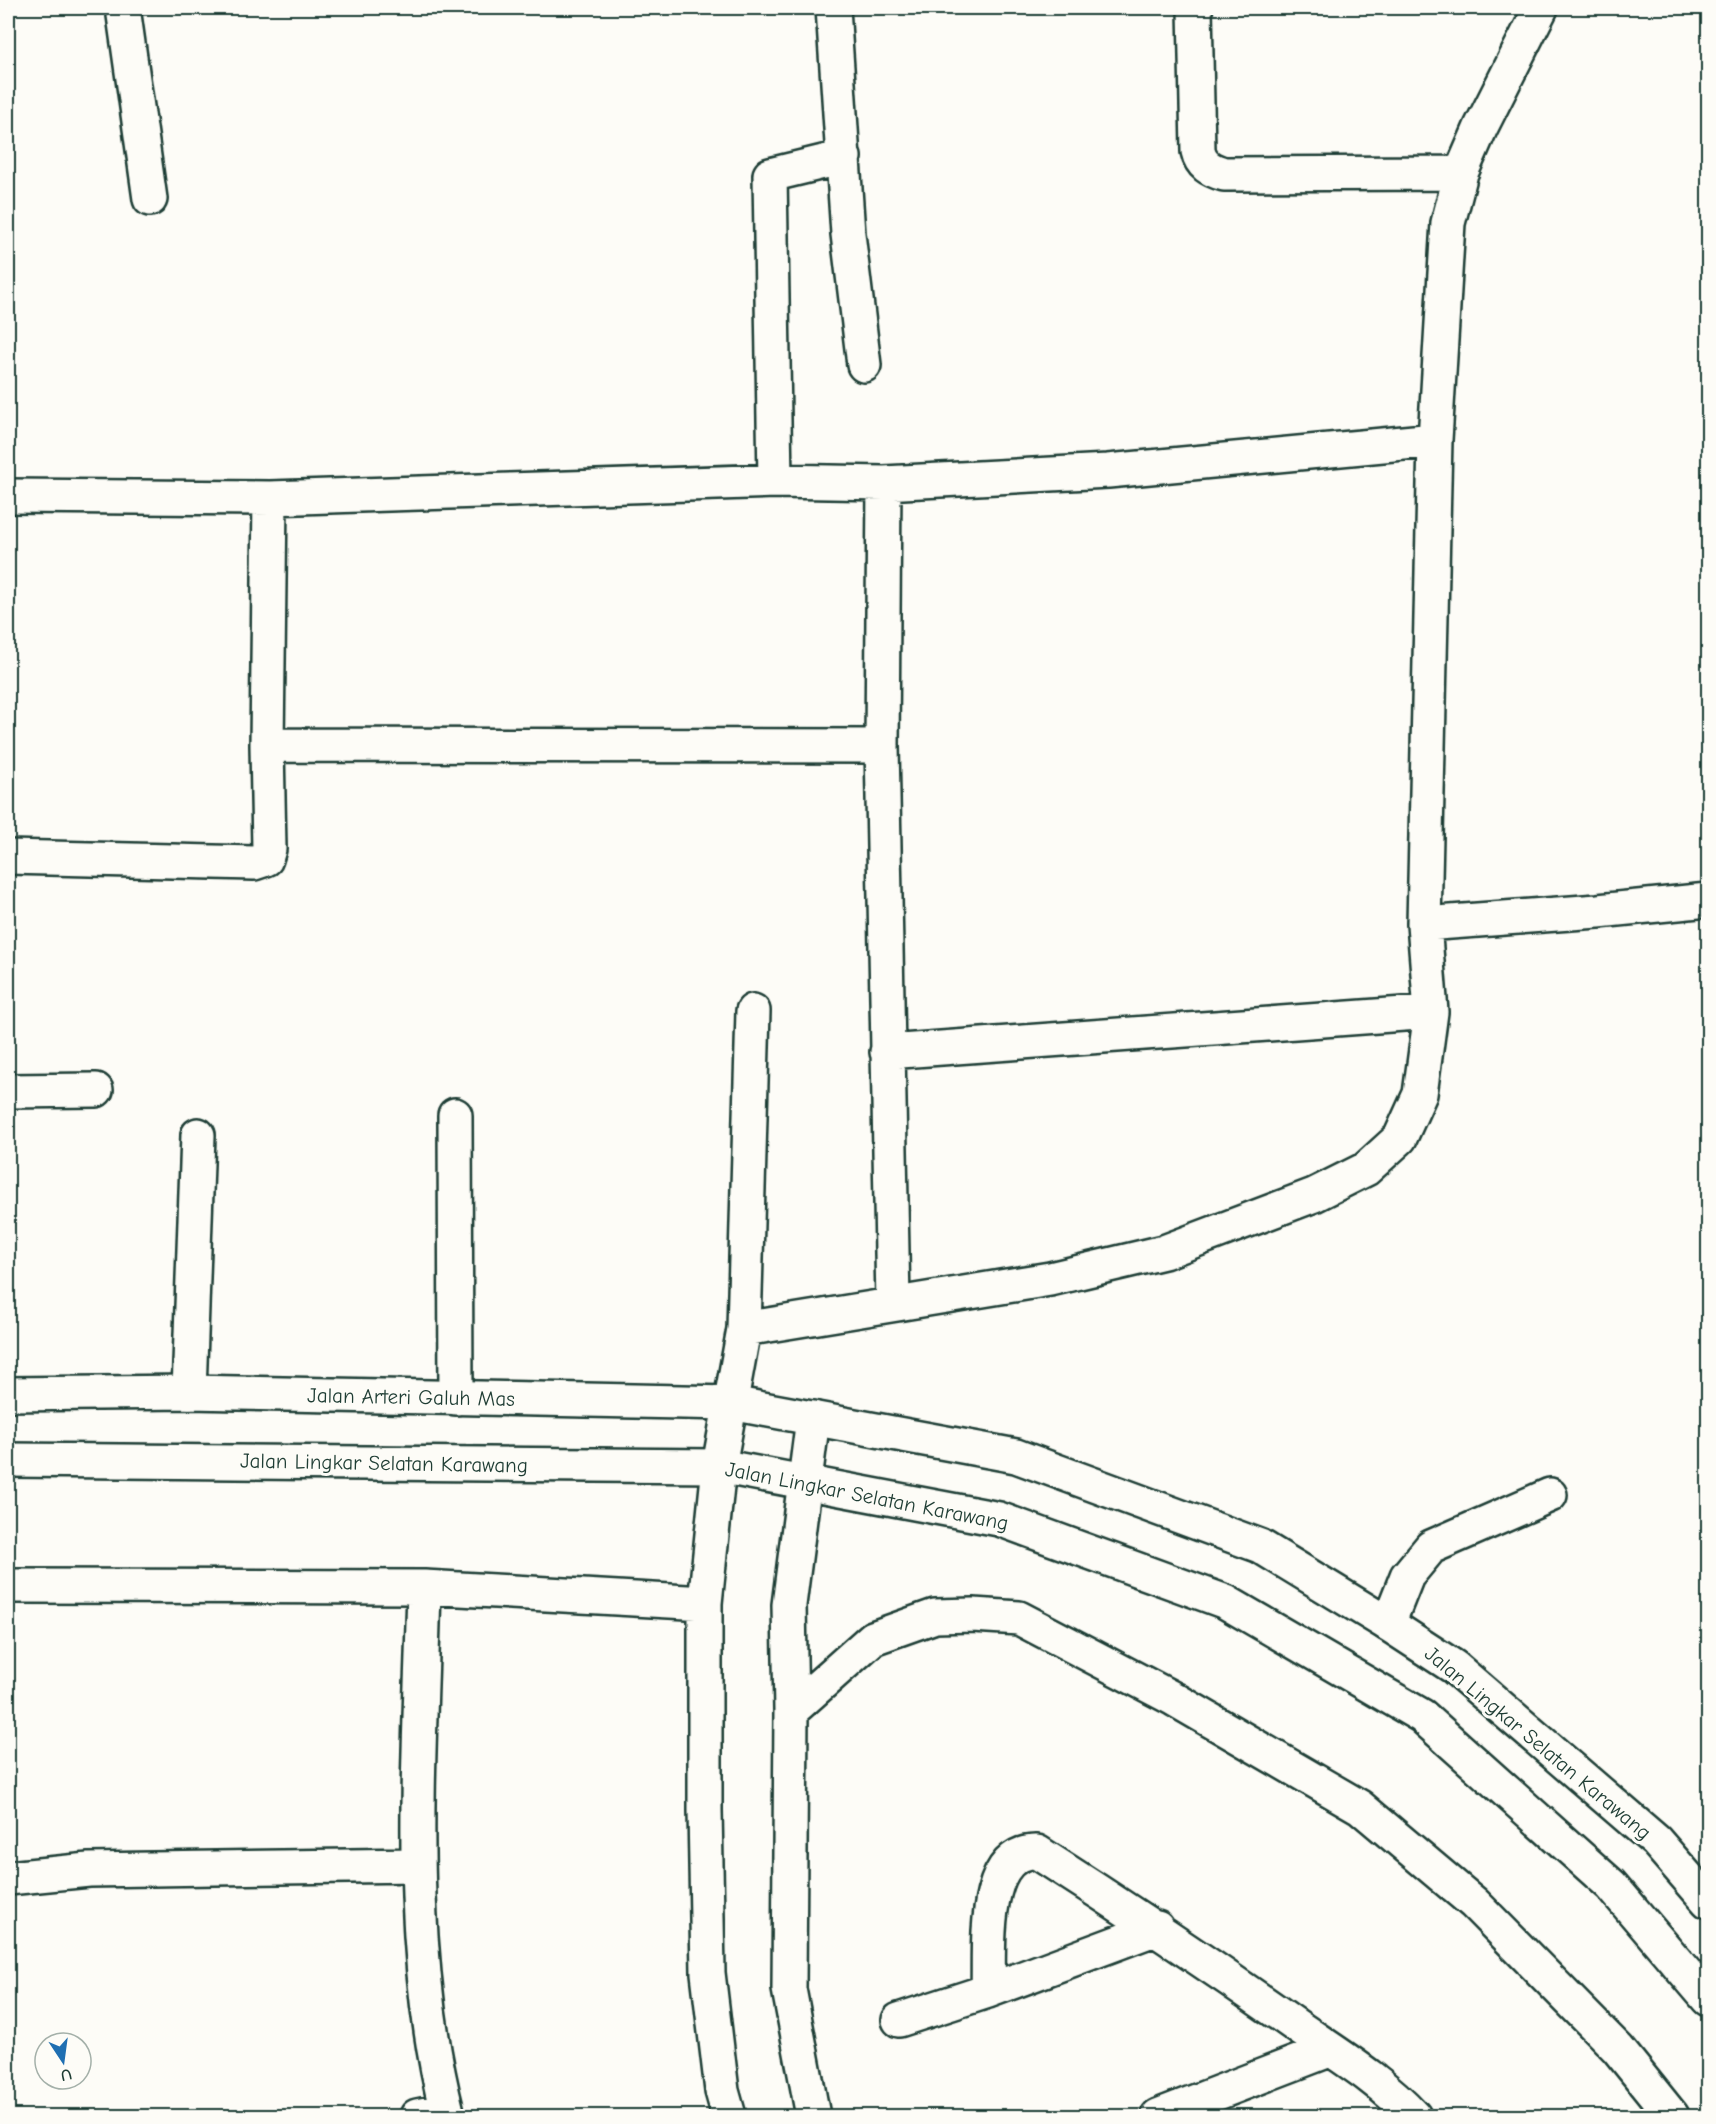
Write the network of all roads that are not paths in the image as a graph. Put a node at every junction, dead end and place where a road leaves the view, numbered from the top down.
1 (123, 8) edge
2 (833, 8) edge
3 (1195, 8) edge
4 (1541, 8) edge
5 (844, 157) junction
6 (1461, 173) junction
7 (150, 199) dead end
8 (864, 365) dead end
9 (1435, 440) junction
10 (775, 481) junction
11 (884, 483) junction
12 (8, 496) edge
13 (270, 498) junction
14 (267, 745) junction
15 (882, 746) junction
16 (8, 857) edge
17 (1708, 900) edge
18 (1424, 924) junction
19 (753, 1011) dead end
20 (1431, 1012) junction
21 (887, 1052) junction
22 (96, 1090) dead end
23 (8, 1091) edge
24 (455, 1115) dead end
25 (198, 1134) dead end
26 (893, 1303) junction
27 (744, 1329) junction
28 (189, 1392) junction
29 (8, 1394) edge
30 (456, 1398) junction
31 (731, 1403) junction
32 (813, 1418) junction
33 (8, 1460) edge
34 (719, 1466) junction
35 (803, 1480) junction
36 (1550, 1495) dead end
37 (8, 1586) edge
38 (424, 1587) junction
39 (705, 1603) junction
40 (1388, 1624) junction
41 (791, 1711) junction
42 (417, 1865) junction
43 (8, 1878) edge
44 (1708, 1900) edge
45 (1156, 1928) junction
46 (988, 1991) junction
47 (1708, 1999) edge
48 (899, 2020) dead end
49 (1329, 2050) junction
50 (437, 2114) edge
51 (729, 2116) edge
52 (813, 2116) edge
53 (1158, 2116) edge
54 (1414, 2116) edge
55 (1672, 2116) edge

1 - 7 street
2 - 5 street
3 - 6 street
4 - 6 street
5 - 8 street
5 - 10 street
6 - 9 street
9 - 11 street
9 - 18 street
10 - 11 street
10 - 13 street
11 - 15 street
12 - 13 street
13 - 14 street
14 - 15 street
14 - 16 street
15 - 21 street
17 - 18 street
18 - 20 street
19 - 27 street
20 - 21 street
20 - 26 street
21 - 26 street
22 - 23 street
24 - 30 street
25 - 28 street
26 - 27 street
27 - 31 street
28 - 29 street, Jalan Arteri Galuh Mas
28 - 30 street, Jalan Arteri Galuh Mas
30 - 31 street, Jalan Arteri Galuh Mas
31 - 32 street, Jalan Arteri Galuh Mas
31 - 34 street
32 - 35 street
32 - 40 street, Jalan Lingkar Selatan Karawang
33 - 34 street, Jalan Lingkar Selatan Karawang
34 - 35 street, Jalan Lingkar Selatan Karawang
34 - 39 street
35 - 41 street
35 - 47 street, Jalan Lingkar Selatan Karawang
36 - 40 street
37 - 38 street
38 - 39 street
38 - 42 street
39 - 51 street
40 - 44 street, Jalan Lingkar Selatan Karawang
41 - 52 street
41 - 55 street
42 - 43 street
42 - 50 street
45 - 46 street
45 - 46 street
45 - 49 street
46 - 48 street
49 - 53 street
49 - 54 street

